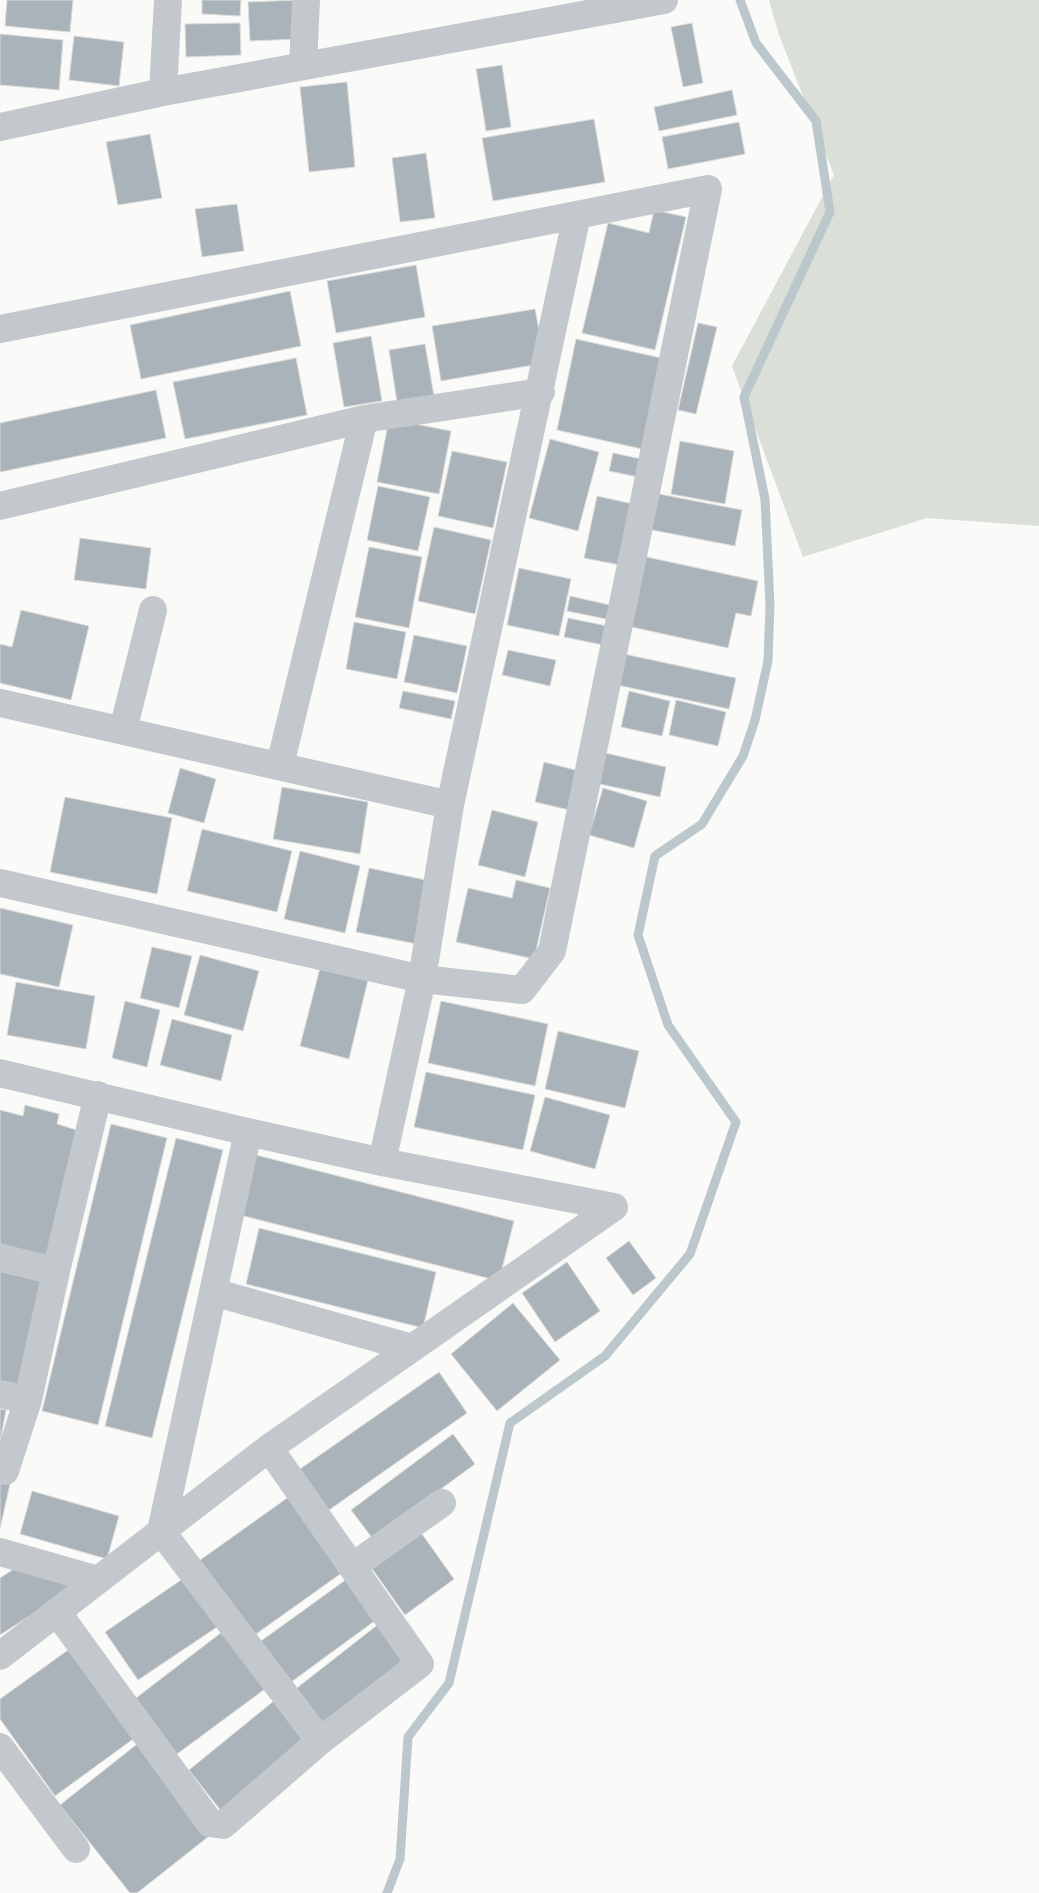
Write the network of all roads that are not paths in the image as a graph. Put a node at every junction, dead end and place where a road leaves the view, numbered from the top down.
1 (168, 0) edge
2 (306, 0) edge
3 (664, 0) edge
4 (303, 66) junction
5 (163, 92) junction
6 (0, 127) edge
7 (577, 215) junction
8 (0, 330) edge
9 (541, 392) junction
10 (364, 419) junction
11 (0, 506) edge
12 (153, 610) dead end
13 (0, 703) edge
14 (123, 730) junction
15 (280, 765) junction
16 (450, 805) junction
17 (0, 883) edge
18 (422, 979) junction
19 (0, 1073) edge
20 (98, 1095) junction
21 (248, 1132) junction
22 (382, 1162) junction
23 (0, 1258) edge
24 (56, 1271) junction
25 (213, 1292) junction
26 (412, 1348) junction
27 (0, 1394) edge
28 (28, 1400) junction
29 (269, 1448) junction
30 (5, 1471) dead end
31 (442, 1503) dead end
32 (161, 1531) junction
33 (0, 1552) edge
34 (352, 1567) junction
35 (98, 1580) junction
36 (57, 1612) junction
37 (0, 1656) edge
38 (320, 1741) junction
39 (0, 1747) edge
40 (76, 1849) dead end

1 - 5 street
2 - 4 street
3 - 4 street
4 - 5 street
5 - 6 street
7 - 8 street
7 - 9 street
7 - 18 street
9 - 10 street
9 - 16 street
10 - 11 street
10 - 15 street
12 - 14 street
13 - 14 street
14 - 15 street
15 - 16 street
16 - 18 street
17 - 18 street
18 - 22 street
19 - 20 street
20 - 21 street
20 - 24 street
21 - 22 street
21 - 25 street
22 - 26 street
23 - 24 street
24 - 28 street
25 - 26 street
25 - 32 street
26 - 29 street
27 - 28 street
28 - 30 street
29 - 32 street
29 - 34 street
31 - 34 street
32 - 35 street
32 - 38 street
33 - 35 street
34 - 38 street
35 - 36 street
36 - 37 street
36 - 38 street
39 - 40 street

